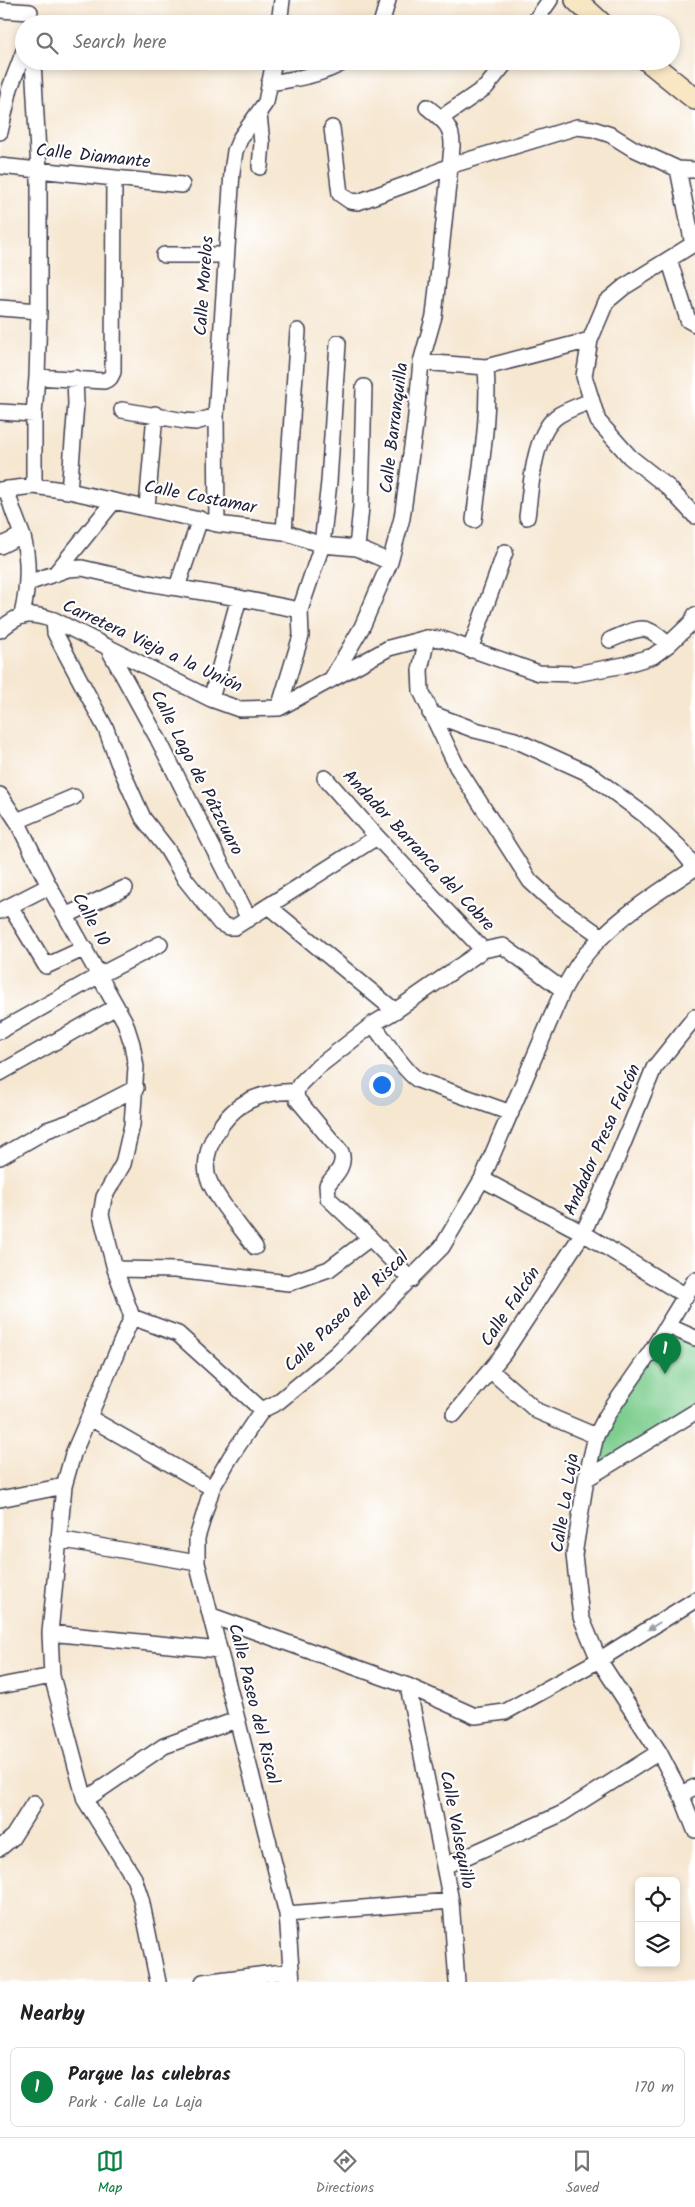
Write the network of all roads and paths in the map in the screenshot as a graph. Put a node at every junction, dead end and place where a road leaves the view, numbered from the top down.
1 (282, 0) edge
2 (388, 0) edge
3 (550, 0) edge
4 (575, 1) edge
5 (0, 10) edge
6 (30, 12) edge
7 (280, 15) edge
8 (384, 15) edge
9 (539, 15) edge
10 (591, 15) edge
11 (17, 70) edge
12 (33, 70) edge
13 (272, 70) edge
14 (329, 70) edge
15 (500, 70) edge
16 (660, 70) edge
17 (269, 83) junction
18 (694, 95) edge
19 (427, 107) dead end
20 (258, 115) junction
21 (441, 118) junction
22 (332, 128) dead end
23 (0, 132) edge
24 (0, 166) edge
25 (449, 166) junction
26 (260, 167) dead end
27 (678, 169) junction
28 (695, 170) edge
29 (39, 171) junction
30 (114, 179) junction
31 (182, 184) dead end
32 (694, 244) edge
33 (164, 255) dead end
34 (226, 255) junction
35 (669, 259) junction
36 (0, 308) edge
37 (39, 311) junction
38 (695, 324) edge
39 (298, 331) dead end
40 (590, 340) junction
41 (338, 343) dead end
42 (420, 362) junction
43 (486, 367) junction
44 (37, 377) junction
45 (75, 378) junction
46 (364, 387) dead end
47 (591, 401) junction
48 (122, 410) dead end
49 (0, 412) edge
50 (34, 414) junction
51 (155, 414) junction
52 (216, 416) junction
53 (34, 486) junction
54 (4, 489) edge
55 (69, 491) junction
56 (114, 501) junction
57 (148, 507) junction
58 (527, 516) dead end
59 (695, 516) edge
60 (200, 518) junction
61 (474, 520) dead end
62 (218, 524) junction
63 (284, 532) junction
64 (22, 535) junction
65 (322, 545) junction
66 (0, 546) edge
67 (357, 548) junction
68 (505, 552) dead end
69 (390, 562) junction
70 (55, 574) junction
71 (28, 583) junction
72 (177, 587) junction
73 (239, 598) junction
74 (300, 610) junction
75 (22, 615) junction
76 (695, 615) edge
77 (54, 620) junction
78 (0, 630) edge
79 (427, 638) junction
80 (610, 640) dead end
81 (106, 646) junction
82 (668, 646) junction
83 (470, 650) junction
84 (331, 681) junction
85 (211, 699) junction
86 (279, 708) junction
87 (430, 713) junction
88 (325, 778) dead end
89 (0, 795) edge
90 (74, 797) dead end
91 (17, 821) junction
92 (377, 837) junction
93 (695, 868) edge
94 (49, 886) junction
95 (125, 888) dead end
96 (268, 906) junction
97 (5, 908) edge
98 (67, 916) junction
99 (249, 919) junction
100 (602, 937) junction
101 (160, 944) dead end
102 (85, 948) junction
103 (483, 950) junction
104 (98, 976) junction
105 (563, 990) junction
106 (116, 1007) junction
107 (395, 1011) junction
108 (695, 1016) edge
109 (373, 1024) junction
110 (0, 1031) edge
111 (0, 1072) edge
112 (136, 1088) junction
113 (296, 1092) junction
114 (511, 1113) junction
115 (0, 1157) edge
116 (482, 1179) junction
117 (583, 1233) junction
118 (370, 1238) junction
119 (255, 1247) dead end
120 (115, 1269) junction
121 (411, 1280) junction
122 (695, 1280) edge
123 (686, 1296) junction
124 (132, 1318) junction
125 (668, 1326) junction
126 (695, 1338) edge
127 (490, 1370) junction
128 (262, 1410) junction
129 (695, 1412) edge
130 (454, 1414) dead end
131 (90, 1418) junction
132 (596, 1436) junction
133 (586, 1479) junction
134 (64, 1486) junction
135 (212, 1488) junction
136 (0, 1499) edge
137 (58, 1539) junction
138 (197, 1563) junction
139 (695, 1600) edge
140 (212, 1616) junction
141 (50, 1633) junction
142 (219, 1650) junction
143 (598, 1660) junction
144 (52, 1676) junction
145 (0, 1686) edge
146 (408, 1686) junction
147 (236, 1720) junction
148 (659, 1752) junction
149 (695, 1787) edge
150 (682, 1794) junction
151 (85, 1800) junction
152 (34, 1803) dead end
153 (695, 1830) edge
154 (0, 1848) edge
155 (444, 1866) junction
156 (451, 1902) junction
157 (287, 1914) junction
158 (292, 1977) edge
159 (158, 1982) edge
160 (203, 1982) edge
161 (457, 1982) edge

1 - 7 street
2 - 8 street
3 - 9 street
4 - 10 main road
5 - 6 street
11 - 23 street
12 - 29 street
13 - 17 street, Calle Morelos
14 - 17 street
15 - 21 street
16 - 18 main road
17 - 20 street, Calle Morelos
19 - 21 street
20 - 26 street
20 - 34 street, Calle Morelos
21 - 25 street, Calle Barranquilla
22 - 25 street
24 - 29 street, Calle Diamante
25 - 27 street
25 - 42 street, Calle Barranquilla
27 - 28 street
27 - 32 street
29 - 30 street, Calle Diamante
29 - 37 street
30 - 31 street, Calle Diamante
30 - 45 street
32 - 35 street
33 - 34 street
34 - 52 street, Calle Morelos
35 - 38 street
35 - 40 street
36 - 37 street
37 - 44 street
39 - 63 street
40 - 43 street
40 - 47 street
41 - 65 street
42 - 43 street
42 - 69 street, Calle Barranquilla
43 - 61 street
44 - 45 street
44 - 50 street
45 - 55 street
46 - 67 street
47 - 58 street
47 - 59 street
48 - 51 street
49 - 50 street
50 - 53 street
51 - 52 street
51 - 57 street
52 - 62 street, Calle Morelos
53 - 54 street, Calle Costamar
53 - 55 street, Calle Costamar
54 - 64 street
55 - 56 street, Calle Costamar
56 - 57 street, Calle Costamar
56 - 70 street
57 - 60 street, Calle Costamar
60 - 62 street, Calle Costamar
60 - 72 street
62 - 63 street, Calle Costamar
63 - 65 street, Calle Costamar
64 - 66 street
64 - 71 street
65 - 67 street, Calle Costamar
65 - 74 street
67 - 69 street, Calle Costamar
68 - 83 street
69 - 84 street, Calle Barranquilla
70 - 71 street
70 - 72 street
71 - 75 street
72 - 73 street
73 - 74 street
73 - 85 street
74 - 86 street
75 - 77 street, Carretera Vieja a la Unión
75 - 78 street
76 - 82 street
77 - 81 street, Carretera Vieja a la Unión
77 - 99 street
79 - 83 street
79 - 84 street, Carretera Vieja a la Unión
79 - 87 street
80 - 82 street
81 - 85 street, Carretera Vieja a la Unión
81 - 99 street, Calle Lago de Pátzcuaro
82 - 83 street
84 - 86 street, Carretera Vieja a la Unión
85 - 86 street, Carretera Vieja a la Unión
87 - 93 street
87 - 100 street
88 - 92 street, Andador Barranca del Cobre
89 - 91 street, Calle 10
90 - 91 street
91 - 94 street, Calle 10
92 - 96 street
92 - 103 street, Andador Barranca del Cobre
93 - 100 street, Calle Paseo del Riscal
94 - 97 street
94 - 98 street, Calle 10
95 - 98 street
96 - 99 street
96 - 107 street
97 - 102 street
98 - 102 street, Calle 10
100 - 105 street, Calle Paseo del Riscal
101 - 104 street
102 - 104 street, Calle 10
103 - 105 street
103 - 107 street
104 - 106 street, Calle 10
104 - 110 street
105 - 114 street, Calle Paseo del Riscal
106 - 111 street
106 - 112 street, Calle 10
107 - 109 street
108 - 117 street, Andador Presa Falcón
109 - 113 street
109 - 114 street
112 - 115 street
112 - 120 street, Calle 10
113 - 118 street
113 - 119 street
114 - 116 street, Calle Paseo del Riscal
116 - 117 street
116 - 121 street, Calle Paseo del Riscal
117 - 123 street
117 - 127 street, Calle Falcón
118 - 120 street
118 - 121 street
120 - 124 street, Calle 10
121 - 128 street, Calle Paseo del Riscal
122 - 123 street, Calle La Laja
123 - 125 street, Calle La Laja
124 - 128 street
124 - 131 street
125 - 126 street
125 - 132 street, Calle La Laja
127 - 130 street
127 - 132 street, Calle Falcón
128 - 135 street, Calle Paseo del Riscal
129 - 133 street
131 - 134 street
131 - 135 street
132 - 133 street, Calle La Laja
133 - 143 street, Calle La Laja
134 - 136 street
134 - 137 street
135 - 138 street, Calle Paseo del Riscal
137 - 138 street
137 - 141 street
138 - 140 street, Calle Paseo del Riscal
139 -> 143 street
140 - 142 street, Calle Paseo del Riscal
140 - 146 street
141 - 142 street
141 - 144 street
142 - 147 street, Calle Paseo del Riscal
143 - 146 street
143 - 148 street, Calle La Laja
144 - 145 street
144 - 151 street
146 - 155 street, Calle Valsequillo
147 - 151 street
147 - 157 street, Calle Paseo del Riscal
148 - 150 street, Calle La Laja
148 - 155 street
149 - 150 street
150 - 153 street, Calle La Laja
151 - 159 street
152 - 154 street
155 - 156 street, Calle Valsequillo
156 - 157 street
156 - 161 street, Calle Valsequillo
157 - 158 street, Calle Paseo del Riscal
158 - 160 street

